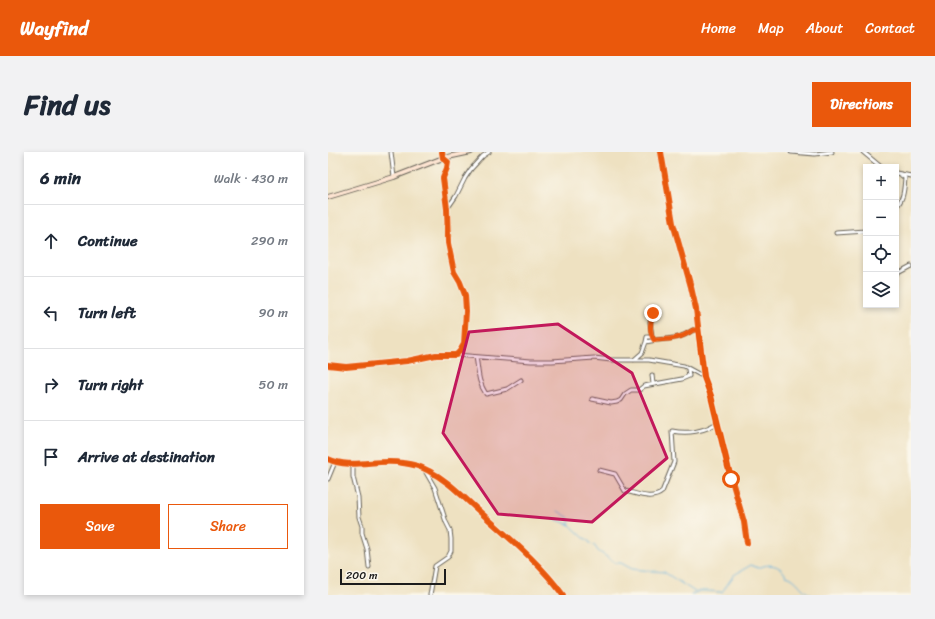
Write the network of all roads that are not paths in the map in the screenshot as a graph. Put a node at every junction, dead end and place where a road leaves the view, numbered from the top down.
1 (391, 152) edge
2 (442, 152) edge
3 (471, 152) edge
4 (489, 152) edge
5 (660, 152) edge
6 (791, 152) edge
7 (832, 152) edge
8 (864, 152) edge
9 (443, 158) junction
10 (878, 164) edge
11 (901, 175) joint
12 (911, 176) edge
13 (394, 177) junction
14 (328, 197) edge
15 (899, 204) edge
16 (447, 209) junction
17 (863, 231) edge
18 (836, 233) dead end
19 (911, 266) edge
20 (899, 272) edge
21 (653, 313) dead end
22 (698, 326) junction
23 (693, 330) junction
24 (698, 330) junction
25 (653, 338) junction
26 (456, 355) junction
27 (476, 357) junction
28 (632, 360) junction
29 (328, 365) edge
30 (688, 369) junction
31 (697, 372) junction
32 (652, 375) dead end
33 (689, 376) junction
34 (704, 377) junction
35 (521, 380) dead end
36 (653, 384) junction
37 (592, 399) dead end
38 (718, 422) junction
39 (328, 459) edge
40 (335, 462) junction
41 (353, 464) junction
42 (424, 469) junction
43 (599, 470) dead end
44 (328, 479) edge
45 (747, 544) dead end
46 (369, 567) dead end
47 (430, 595) edge
48 (562, 595) edge

1 - 13 street
2 - 9 street
3 - 9 street
4 - 16 street
5 - 22 street
6 - 7 street
8 - 10 street
9 - 13 street
9 - 16 street
11 - 12 street
11 - 15 street
13 - 14 street
16 - 26 street
17 - 18 street
19 - 20 street
21 - 25 street
22 - 23 street
22 - 24 street
23 - 24 street
23 - 25 street
24 - 34 street
25 - 28 street
26 - 27 street
26 - 29 street
27 - 28 street
27 - 35 street
28 - 30 street
30 - 31 street
30 - 33 street
31 - 33 street
31 - 34 street
32 - 36 street
33 - 36 street
34 - 38 street
36 - 37 street
38 - 43 street
38 - 45 street
39 - 40 street
40 - 41 street
40 - 44 street
41 - 42 street
41 - 46 street
42 - 47 street
42 - 48 street

